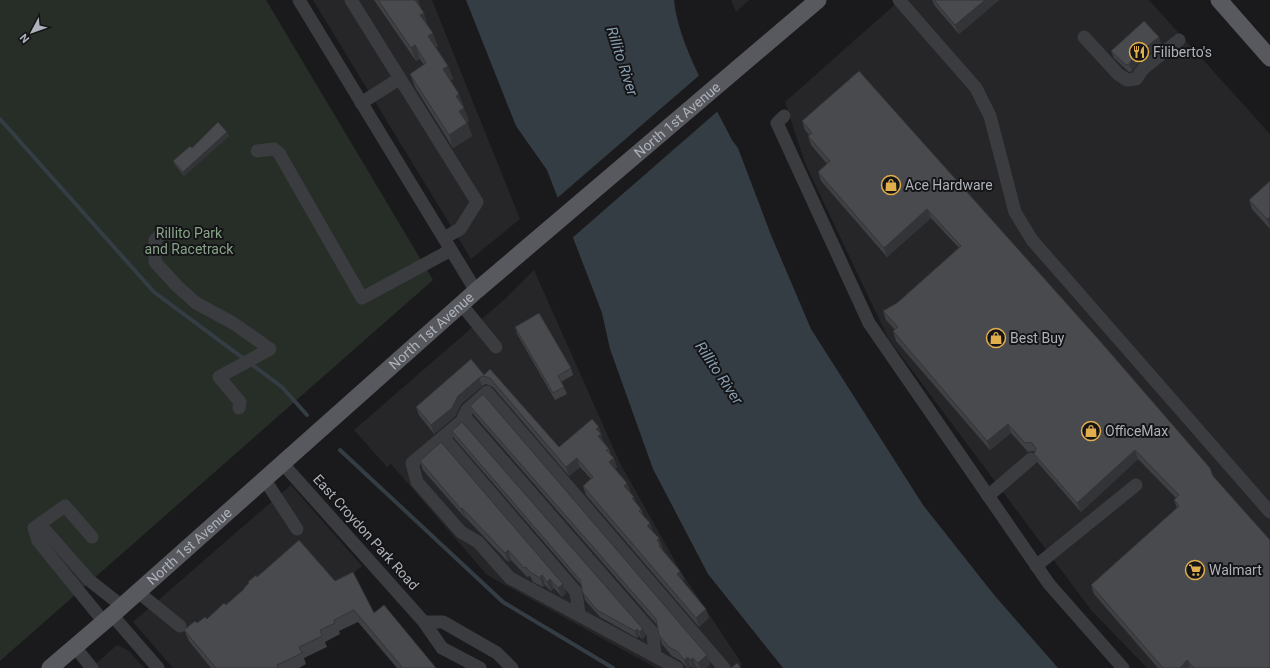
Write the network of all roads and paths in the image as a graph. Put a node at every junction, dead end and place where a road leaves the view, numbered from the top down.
1 (299, 0) edge
2 (351, 0) edge
3 (818, 0) edge
4 (899, 0) edge
5 (1219, 0) edge
6 (1084, 37) dead end
7 (1179, 40) dead end
8 (1270, 58) edge
9 (399, 79) junction
10 (361, 102) junction
11 (784, 116) dead end
12 (258, 151) dead end
13 (159, 236) dead end
14 (444, 238) junction
15 (451, 250) junction
16 (476, 291) junction
17 (461, 304) junction
18 (496, 347) dead end
19 (238, 408) dead end
20 (464, 416) junction
21 (443, 437) junction
22 (1031, 459) dead end
23 (283, 464) junction
24 (265, 480) junction
25 (1136, 485) dead end
26 (988, 496) junction
27 (1270, 512) edge
28 (34, 528) junction
29 (296, 529) dead end
30 (92, 537) dead end
31 (1036, 566) junction
32 (138, 592) junction
33 (113, 614) junction
34 (579, 614) junction
35 (424, 622) junction
36 (180, 626) dead end
37 (471, 638) junction
38 (75, 647) junction
39 (654, 656) junction
40 (466, 660) junction
41 (50, 668) edge
42 (92, 668) edge
43 (158, 668) edge
44 (480, 668) edge
45 (512, 668) edge
46 (677, 668) edge
47 (724, 668) edge
48 (1123, 668) edge

1 - 10 street
2 - 9 street
3 - 16 main road, North 1st Avenue
4 - 27 street
5 - 8 main road
6 - 7 street
9 - 10 street
9 - 14 street
10 - 14 street
11 - 26 street
12 - 15 street
13 - 19 street
14 - 15 street
15 - 16 street
16 - 17 main road, North 1st Avenue
17 - 18 street
17 - 23 main road, North 1st Avenue
20 - 21 street
20 - 39 street
20 - 47 street
21 - 34 street
21 - 34 street
22 - 26 street
23 - 24 main road, North 1st Avenue
23 - 35 street, East Croydon Park Road
24 - 29 street
24 - 32 main road, North 1st Avenue
25 - 31 street
26 - 31 street
28 - 30 street
28 - 33 street
28 - 33 street
31 - 48 street
32 - 33 main road, North 1st Avenue
32 - 36 street
33 - 38 main road, North 1st Avenue
33 - 43 street
34 - 39 street
35 - 37 street
35 - 40 street, East Croydon Park Road
37 - 40 street
37 - 45 street
38 - 41 main road, North 1st Avenue
38 - 42 street
39 - 46 street
40 - 44 street, East Croydon Park Road

